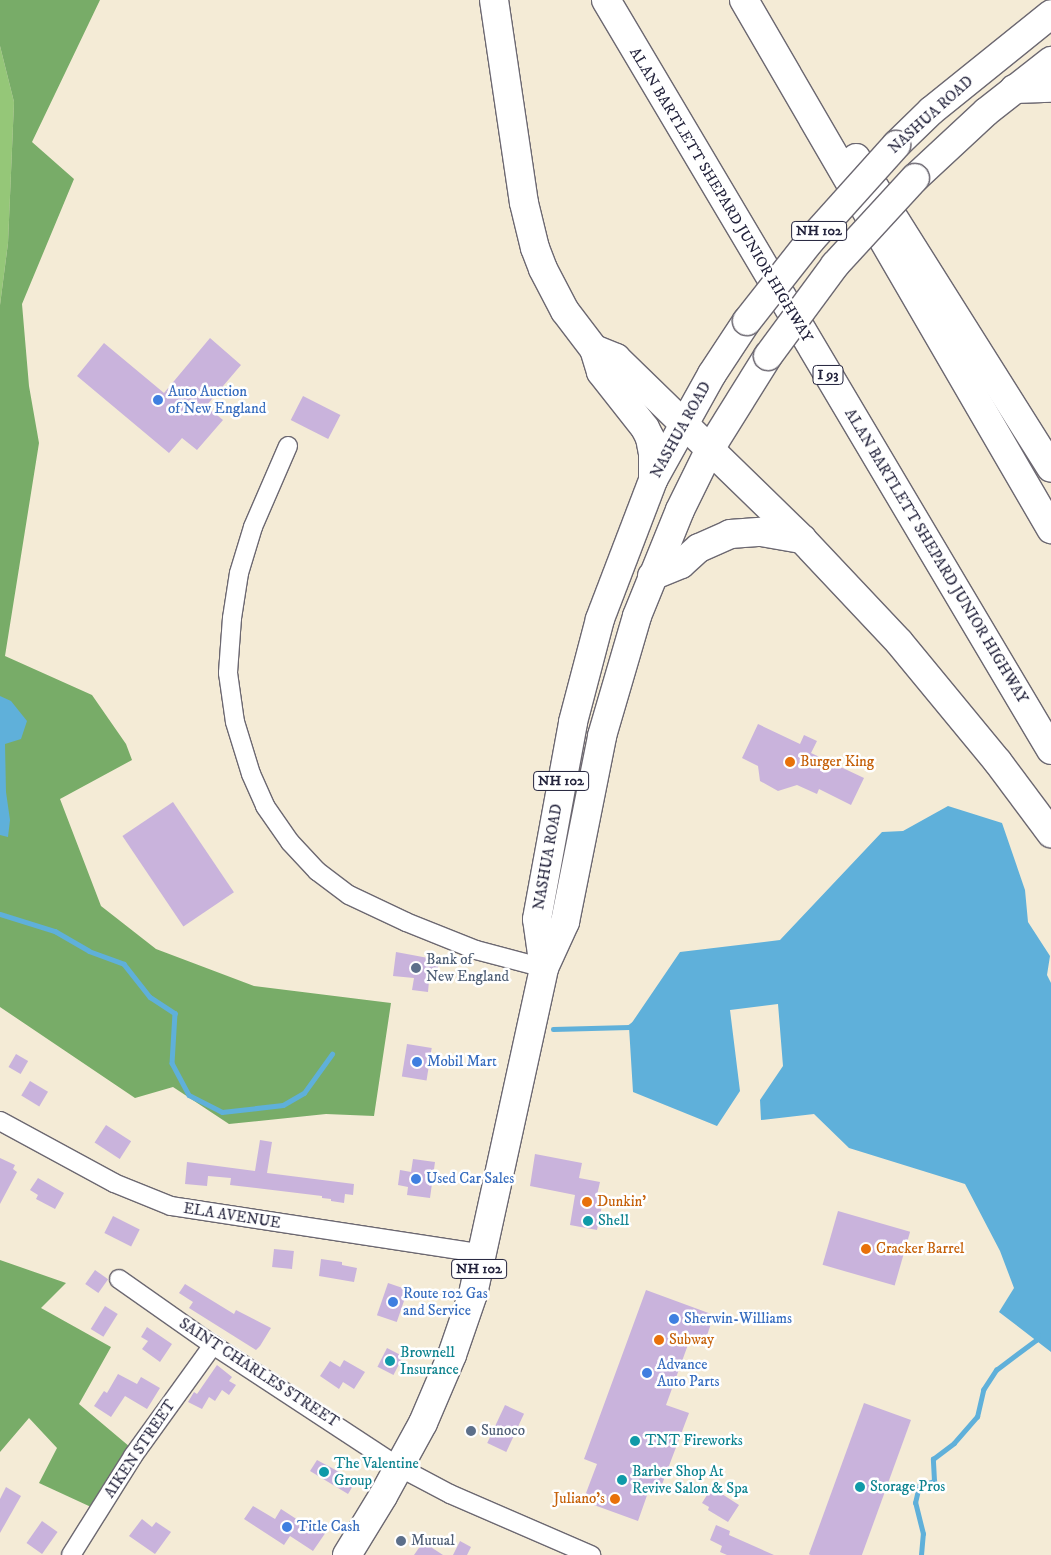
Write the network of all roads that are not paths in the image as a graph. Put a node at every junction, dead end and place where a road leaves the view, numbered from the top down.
1 (494, 0) edge
2 (606, 0) edge
3 (748, 7) edge
4 (1051, 14) edge
5 (1051, 60) edge
6 (1051, 88) edge
7 (1014, 89) junction
8 (594, 348) junction
9 (683, 423) junction
10 (288, 446) dead end
11 (710, 449) junction
12 (1051, 468) edge
13 (653, 480) junction
14 (1051, 528) edge
15 (802, 538) junction
16 (652, 576) junction
17 (1051, 750) edge
18 (1051, 833) edge
19 (544, 968) junction
20 (0, 1121) edge
21 (483, 1254) junction
22 (119, 1279) dead end
23 (213, 1346) junction
24 (400, 1467) junction
25 (349, 1552) edge
26 (71, 1555) edge
27 (591, 1555) edge

1 - 8 main road
2 - 17 main road, ALAN BARTLETT SHEPARD JUNIOR HIGHWAY / I 93
3 - 12 main road
3 - 14 main road
4 - 9 main road, NASHUA ROAD / NH 102, bridge
5 - 7 main road, NASHUA ROAD / NH 102
6 - 7 main road
7 - 11 main road, NASHUA ROAD / NH 102, bridge
8 - 9 main road
8 - 13 main road
9 - 11 main road
9 - 13 main road, NASHUA ROAD / NH 102
10 - 19 street
11 - 15 main road
11 - 16 main road, NASHUA ROAD / NH 102
13 - 19 main road, NASHUA ROAD / NH 102
15 - 16 main road
15 - 18 main road
16 - 19 main road, NASHUA ROAD / NH 102
19 - 21 main road, NASHUA ROAD / NH 102
20 - 21 street, ELA AVENUE
21 - 24 main road, NASHUA ROAD / NH 102
22 - 23 street, SAINT CHARLES STREET
23 - 24 street, SAINT CHARLES STREET
23 - 26 street, AIKEN STREET
24 - 25 main road, NASHUA ROAD / NH 102
24 - 27 street, SAINT CHARLES STREET

